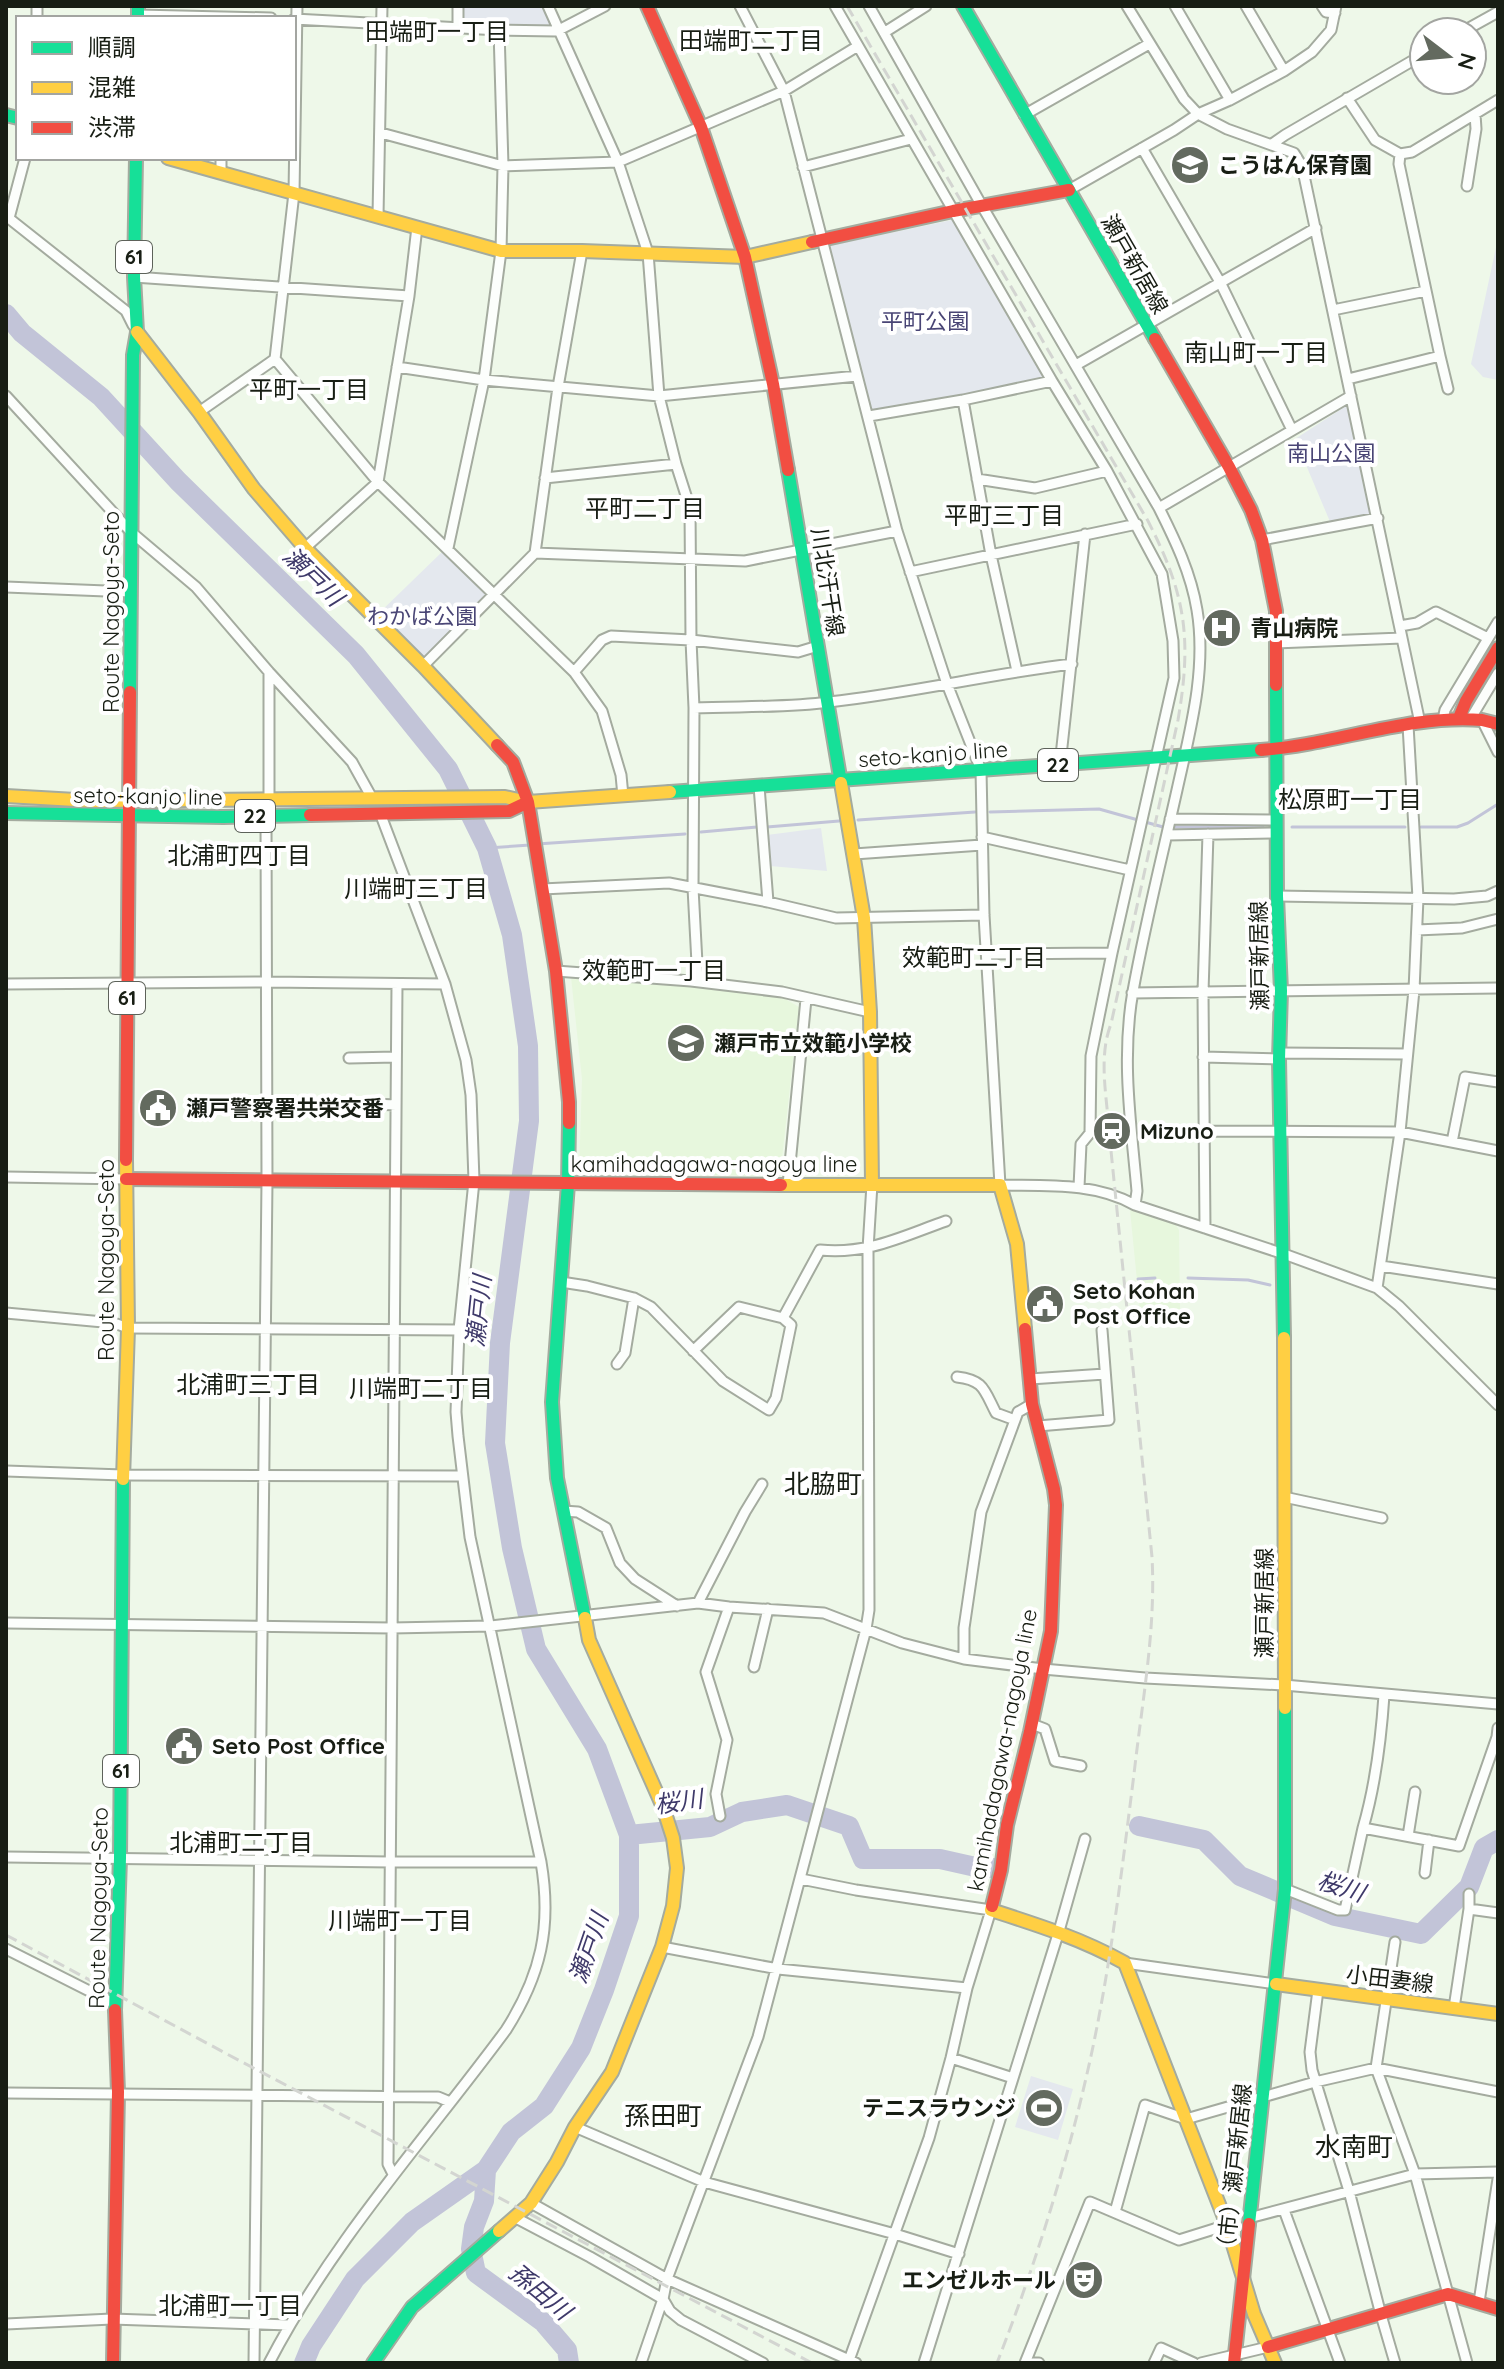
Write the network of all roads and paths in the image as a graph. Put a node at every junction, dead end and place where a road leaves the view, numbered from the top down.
1 (297, 6) edge
2 (382, 6) edge
3 (458, 6) edge
4 (548, 6) edge
5 (605, 6) edge
6 (647, 6) edge
7 (740, 6) edge
8 (835, 6) edge
9 (869, 6) edge
10 (926, 6) edge
11 (963, 6) edge
12 (1127, 6) edge
13 (1175, 6) edge
14 (1246, 6) edge
15 (1322, 6) edge
16 (1335, 9) edge
17 (138, 13) edge
18 (223, 13) edge
19 (252, 16) edge
20 (296, 19) edge
21 (382, 22) junction
22 (458, 28) junction
23 (499, 30) junction
24 (557, 31) junction
25 (885, 32) junction
26 (1149, 44) junction
27 (858, 46) junction
28 (1408, 63) edge
29 (1284, 71) junction
30 (784, 91) junction
31 (1347, 98) junction
32 (1230, 100) junction
33 (1498, 100) edge
34 (1198, 114) junction
35 (1475, 114) junction
36 (1024, 115) junction
37 (701, 127) junction
38 (381, 133) junction
39 (911, 139) junction
40 (1272, 144) junction
41 (1142, 148) junction
42 (1400, 154) junction
43 (24, 160) edge
44 (136, 160) edge
45 (175, 160) edge
46 (221, 160) edge
47 (294, 160) edge
48 (618, 162) junction
49 (503, 166) junction
50 (803, 167) junction
51 (221, 173) junction
52 (1467, 186) dead end
53 (1069, 190) junction
54 (294, 193) junction
55 (982, 206) junction
56 (953, 211) junction
57 (378, 216) junction
58 (7, 217) edge
59 (417, 227) junction
60 (1316, 228) junction
61 (822, 239) junction
62 (501, 251) junction
63 (582, 251) junction
64 (648, 253) junction
65 (745, 257) junction
66 (134, 277) junction
67 (1220, 282) junction
68 (283, 286) junction
69 (1426, 291) junction
70 (409, 296) junction
71 (1333, 310) junction
72 (1147, 323) junction
73 (137, 332) junction
74 (1440, 356) junction
75 (275, 359) junction
76 (1076, 365) junction
77 (397, 367) junction
78 (857, 376) junction
79 (1348, 379) junction
80 (484, 380) junction
81 (1052, 381) junction
82 (773, 384) junction
83 (558, 387) junction
84 (1448, 389) dead end
85 (6, 396) edge
86 (659, 396) junction
87 (1351, 396) junction
88 (963, 400) junction
89 (199, 412) junction
90 (869, 416) junction
91 (1292, 430) junction
92 (676, 464) junction
93 (1229, 467) junction
94 (1107, 471) junction
95 (545, 478) junction
96 (977, 479) junction
97 (378, 482) junction
98 (1159, 508) junction
99 (1378, 518) junction
100 (1137, 524) junction
101 (897, 531) junction
102 (131, 532) junction
103 (1085, 534) junction
104 (1262, 540) junction
105 (305, 548) junction
106 (448, 548) junction
107 (802, 548) junction
108 (535, 553) junction
109 (991, 555) junction
110 (690, 559) junction
111 (910, 572) junction
112 (6, 587) edge
113 (131, 592) junction
114 (493, 594) junction
115 (1498, 622) edge
116 (1400, 626) junction
117 (1402, 638) junction
118 (1488, 638) junction
119 (691, 640) junction
120 (1275, 643) junction
121 (818, 646) junction
122 (1498, 648) edge
123 (1072, 664) junction
124 (423, 666) junction
125 (1017, 671) junction
126 (269, 672) junction
127 (574, 672) junction
128 (1498, 673) edge
129 (947, 684) junction
130 (827, 703) junction
131 (694, 708) junction
132 (1471, 719) junction
133 (1443, 720) junction
134 (1414, 724) junction
135 (1498, 724) edge
136 (1276, 749) junction
137 (1498, 752) edge
138 (1185, 755) junction
139 (1157, 757) junction
140 (1060, 765) junction
141 (981, 770) junction
142 (840, 781) junction
143 (759, 786) junction
144 (693, 790) junction
145 (6, 796) edge
146 (623, 796) junction
147 (372, 798) junction
148 (269, 799) junction
149 (130, 801) junction
150 (528, 802) junction
151 (380, 812) junction
152 (6, 813) edge
153 (266, 816) junction
154 (130, 817) junction
155 (1170, 821) junction
156 (1277, 826) junction
157 (1167, 834) junction
158 (1208, 834) junction
159 (982, 841) junction
160 (854, 854) junction
161 (1130, 870) junction
162 (693, 888) junction
163 (542, 889) junction
164 (1498, 891) edge
165 (1277, 896) junction
166 (1418, 898) junction
167 (768, 902) junction
168 (984, 915) junction
169 (864, 918) junction
170 (1498, 919) edge
171 (1417, 930) junction
172 (1112, 953) junction
173 (987, 954) junction
174 (556, 971) junction
175 (267, 982) junction
176 (698, 982) junction
177 (6, 984) edge
178 (397, 984) junction
179 (445, 984) junction
180 (128, 985) junction
181 (1498, 988) edge
182 (1414, 990) junction
183 (1281, 991) junction
184 (1203, 992) junction
185 (1132, 993) junction
186 (806, 999) junction
187 (870, 1012) junction
188 (1407, 1054) junction
189 (1280, 1056) junction
190 (396, 1057) junction
191 (1203, 1057) junction
192 (349, 1058) dead end
193 (1498, 1082) edge
194 (351, 1103) dead end
195 (396, 1105) junction
196 (1204, 1131) junction
197 (1281, 1132) junction
198 (1400, 1132) junction
199 (1452, 1142) junction
200 (1498, 1151) edge
201 (6, 1177) edge
202 (126, 1179) junction
203 (267, 1181) junction
204 (396, 1181) junction
205 (474, 1181) junction
206 (568, 1184) junction
207 (872, 1184) junction
208 (788, 1185) junction
209 (1000, 1185) junction
210 (1079, 1187) junction
211 (1135, 1205) junction
212 (946, 1221) dead end
213 (1205, 1228) junction
214 (868, 1249) junction
215 (1284, 1254) junction
216 (1381, 1266) junction
217 (561, 1282) junction
218 (1498, 1284) edge
219 (1377, 1288) junction
220 (634, 1298) junction
221 (6, 1313) edge
222 (783, 1318) junction
223 (128, 1328) junction
224 (264, 1328) junction
225 (393, 1330) junction
226 (459, 1330) junction
227 (1102, 1330) dead end
228 (693, 1351) junction
229 (617, 1364) dead end
230 (1105, 1374) junction
231 (957, 1377) dead end
232 (1030, 1379) junction
233 (1032, 1404) junction
234 (1498, 1405) edge
235 (1015, 1420) junction
236 (1038, 1426) junction
237 (6, 1471) edge
238 (123, 1475) junction
239 (263, 1475) junction
240 (462, 1476) junction
241 (394, 1477) junction
242 (762, 1484) dead end
243 (1284, 1497) junction
244 (563, 1511) junction
245 (1382, 1518) dead end
246 (698, 1603) junction
247 (677, 1606) junction
248 (729, 1607) junction
249 (768, 1609) junction
250 (585, 1616) junction
251 (6, 1623) edge
252 (122, 1625) junction
253 (262, 1626) junction
254 (496, 1626) junction
255 (392, 1628) junction
256 (866, 1629) junction
257 (964, 1659) junction
258 (754, 1667) dead end
259 (1043, 1669) junction
260 (1284, 1685) junction
261 (1384, 1695) junction
262 (1498, 1704) edge
263 (1032, 1724) junction
264 (1498, 1728) edge
265 (1081, 1766) dead end
266 (1415, 1792) dead end
267 (720, 1816) dead end
268 (1363, 1828) junction
269 (1408, 1836) junction
270 (1085, 1839) dead end
271 (1429, 1840) junction
272 (6, 1857) edge
273 (120, 1858) junction
274 (260, 1860) junction
275 (390, 1862) junction
276 (541, 1862) junction
277 (1425, 1873) dead end
278 (801, 1879) junction
279 (1285, 1889) junction
280 (1469, 1894) dead end
281 (1469, 1909) junction
282 (991, 1910) junction
283 (1498, 1913) edge
284 (1059, 1931) junction
285 (1395, 1942) dead end
286 (662, 1947) junction
287 (6, 1949) edge
288 (1125, 1963) junction
289 (778, 1969) junction
290 (1276, 1984) junction
291 (967, 1988) junction
292 (1318, 1990) junction
293 (1386, 2000) junction
294 (115, 2004) junction
295 (1454, 2008) junction
296 (1498, 2014) edge
297 (951, 2058) junction
298 (1376, 2068) junction
299 (1013, 2078) junction
300 (1315, 2082) junction
301 (118, 2092) junction
302 (1498, 2092) edge
303 (6, 2093) edge
304 (258, 2094) junction
305 (389, 2096) junction
306 (1261, 2099) junction
307 (450, 2102) junction
308 (1186, 2119) junction
309 (575, 2127) junction
310 (1498, 2172) edge
311 (393, 2174) junction
312 (1415, 2174) junction
313 (1498, 2179) edge
314 (704, 2182) junction
315 (1349, 2191) junction
316 (531, 2203) junction
317 (1284, 2210) junction
318 (1115, 2212) junction
319 (516, 2218) junction
320 (1249, 2218) junction
321 (1227, 2225) junction
322 (895, 2234) junction
323 (959, 2254) junction
324 (667, 2279) junction
325 (1243, 2279) junction
326 (1448, 2294) junction
327 (663, 2299) junction
328 (1479, 2302) junction
329 (1498, 2309) edge
330 (1381, 2315) junction
331 (112, 2319) junction
332 (6, 2324) edge
333 (288, 2325) junction
334 (255, 2326) junction
335 (1327, 2329) junction
336 (1268, 2347) junction
337 (1234, 2359) edge
338 (851, 2362) edge
339 (113, 2363) edge
340 (254, 2363) edge
341 (269, 2363) edge
342 (373, 2363) edge
343 (641, 2363) edge
344 (763, 2363) edge
345 (924, 2363) edge
346 (1025, 2363) edge
347 (1154, 2363) edge
348 (1194, 2363) edge
349 (1201, 2363) edge
350 (1275, 2363) edge
351 (1340, 2363) edge
352 (1395, 2363) edge
353 (1467, 2363) edge

1 - 20 street
2 - 21 street
3 - 22 street
4 - 24 street
5 - 24 street
6 - 37 street, 川北汗干線
7 - 30 street
8 - 27 street
9 - 25 street
10 - 25 street
11 - 36 street, 瀬戸新居線
12 - 26 street
13 - 32 street
14 - 29 street
15 - 16 street
16 - 29 street
17 - 18 street
18 - 19 street
20 - 21 street
21 - 22 street
21 - 38 street
22 - 23 street
23 - 24 street
23 - 49 street
24 - 48 street
25 - 55 street
26 - 34 street
26 - 36 street
27 - 30 street
27 - 39 street
28 - 31 street
29 - 32 street
30 - 37 street
30 - 50 street
31 - 40 street
31 - 42 street
32 - 34 street
33 - 35 street
34 - 40 street
34 - 41 street
35 - 42 street
35 - 52 street
36 - 53 street, 瀬戸新居線
37 - 48 street
37 - 65 street, 川北汗干線
38 - 49 street
38 - 57 street
39 - 50 street
39 - 56 street
40 - 60 street
41 - 53 street
41 - 67 street
42 - 69 street
43 - 58 street
44 - 66 street, Route Nagoya-Seto / 61
45 - 51 street
46 - 51 street
47 - 54 street
48 - 49 street
48 - 64 street
49 - 62 street
50 - 61 street
51 - 54 street
53 - 55 street
53 - 72 street, 瀬戸新居線
54 - 57 street
54 - 68 street
55 - 56 street
55 - 76 street
56 - 61 street
56 - 81 street
57 - 59 street
58 - 73 street
59 - 62 street
59 - 70 street
60 - 67 street
60 - 71 street
61 - 65 street
61 - 78 street
62 - 63 street
62 - 80 street
63 - 64 street
63 - 83 street
64 - 65 street
64 - 86 street
65 - 82 street, 川北汗干線
66 - 68 street
66 - 73 street, Route Nagoya-Seto / 61
67 - 72 street
67 - 91 street
68 - 70 street
68 - 75 street
69 - 71 street
69 - 74 street
70 - 77 street
71 - 79 street
72 - 76 street
72 - 93 street, 瀬戸新居線
73 - 89 street
73 - 102 street, Route Nagoya-Seto / 61
74 - 79 street
74 - 84 street
75 - 89 street
75 - 97 street
76 - 98 street
77 - 80 street
77 - 97 street
78 - 82 street
78 - 90 street
79 - 87 street
80 - 83 street
80 - 106 street
81 - 88 street
81 - 94 street
82 - 86 street
82 - 107 street, 川北汗干線
83 - 86 street
83 - 95 street
85 - 102 street
86 - 92 street
87 - 91 street
87 - 99 street
88 - 90 street
88 - 96 street
89 - 105 street
90 - 101 street
91 - 93 street
92 - 95 street
92 - 110 street
93 - 98 street
93 - 104 street, 瀬戸新居線
94 - 96 street
94 - 100 street
95 - 108 street
96 - 109 street
97 - 105 street
97 - 106 street
98 - 138 street
99 - 104 street
99 - 116 street
100 - 103 street
100 - 139 street
101 - 107 street
101 - 111 street
102 - 113 street, Route Nagoya-Seto / 61
102 - 126 street
103 - 109 street
103 - 123 street
104 - 120 street, 瀬戸新居線
105 - 124 street
106 - 114 street
107 - 110 street
107 - 121 street, 川北汗干線
108 - 110 street
108 - 114 street
109 - 111 street
109 - 125 street
110 - 119 street
111 - 129 street
112 - 113 street
113 - 149 street, Route Nagoya-Seto / 61
114 - 124 street
114 - 127 street
115 - 118 street
116 - 117 street
116 - 118 street
117 - 120 street
117 - 134 street
118 - 133 street
119 - 121 street
119 - 127 street
119 - 131 street
120 - 136 street, 瀬戸新居線
121 - 130 street, 川北汗干線
122 - 132 street
123 - 125 street
123 - 140 street
124 - 150 street
125 - 129 street
126 - 147 street
126 - 148 street
127 - 146 street
128 - 132 street
129 - 130 street
129 - 141 street
130 - 131 street
130 - 142 street, 川北汗干線
131 - 144 street
132 - 133 street, seto-kanjo line / 22
132 - 135 street
132 - 137 street
133 - 134 street, seto-kanjo line / 22
134 - 136 street, seto-kanjo line / 22
134 - 166 street
136 - 138 street, seto-kanjo line / 22
136 - 156 street, 瀬戸新居線
138 - 139 street, seto-kanjo line / 22
138 - 155 street
139 - 140 street, seto-kanjo line / 22
139 - 161 street
140 - 141 street, seto-kanjo line / 22
141 - 142 street, seto-kanjo line / 22
141 - 159 street
142 - 143 street, seto-kanjo line / 22
142 - 160 street, 川北汗干線
143 - 144 street, seto-kanjo line / 22
143 - 167 street
144 - 146 street, seto-kanjo line / 22
144 - 162 street
145 - 149 street, seto-kanjo line / 22
146 - 150 street, seto-kanjo line / 22
147 - 148 street, seto-kanjo line / 22
147 - 150 street, seto-kanjo line / 22
148 - 149 street, seto-kanjo line / 22
148 - 153 street
149 - 154 street, Route Nagoya-Seto / 61
150 - 151 street, seto-kanjo line / 22
150 - 163 street
151 - 153 street, seto-kanjo line / 22
151 - 179 street
152 - 154 street, seto-kanjo line / 22
153 - 154 street, seto-kanjo line / 22
153 - 175 street
154 - 180 street, Route Nagoya-Seto / 61
155 - 156 street
155 - 157 street
156 - 158 street
156 - 165 street, 瀬戸新居線
157 - 158 street
157 - 185 street
158 - 184 street
159 - 160 street
159 - 161 street
159 - 168 street
160 - 169 street, 川北汗干線
161 - 172 street
162 - 163 street
162 - 167 street
162 - 176 street
163 - 174 street
164 - 166 street
165 - 166 street
165 - 183 street, 瀬戸新居線
166 - 171 street
167 - 169 street
168 - 169 street
168 - 173 street
169 - 187 street, 川北汗干線
170 - 171 street
171 - 182 street
172 - 173 street
172 - 210 street
173 - 209 street
174 - 176 street
174 - 206 street
175 - 178 street
175 - 180 street
175 - 203 street
176 - 186 street
177 - 180 street
178 - 179 street
178 - 190 street
179 - 205 street
180 - 202 street, Route Nagoya-Seto / 61
181 - 182 street
182 - 183 street
182 - 188 street
183 - 184 street
183 - 189 street, 瀬戸新居線
184 - 185 street
184 - 191 street
185 - 211 street
186 - 187 street
186 - 208 street
187 - 207 street, 川北汗干線
188 - 189 street
188 - 198 street
189 - 191 street
189 - 197 street, 瀬戸新居線
190 - 192 street
190 - 195 street
191 - 196 street
193 - 199 street
194 - 195 street
195 - 204 street
196 - 197 street
196 - 213 street
197 - 198 street
197 - 215 street, 瀬戸新居線
198 - 199 street
198 - 216 street
199 - 200 street
201 - 202 street
202 - 203 street, kamihadagawa-nagoya line
202 - 223 street, Route Nagoya-Seto / 61
203 - 204 street, kamihadagawa-nagoya line
203 - 224 street
204 - 205 street, kamihadagawa-nagoya line
204 - 225 street
205 - 206 street, kamihadagawa-nagoya line
205 - 226 street
206 - 208 street, kamihadagawa-nagoya line
206 - 217 street
207 - 208 street, kamihadagawa-nagoya line
207 - 209 street, kamihadagawa-nagoya line
207 - 214 street
209 - 210 street
209 - 232 street, kamihadagawa-nagoya line
210 - 211 street
211 - 213 street
212 - 214 street
213 - 215 street
214 - 222 street
214 - 256 street
215 - 219 street
215 - 243 street, 瀬戸新居線
216 - 218 street
216 - 219 street
217 - 220 street
217 - 244 street
219 - 234 street
220 - 228 street
220 - 229 street
221 - 223 street
222 - 228 street
222 - 228 street
223 - 224 street
223 - 238 street, Route Nagoya-Seto / 61
224 - 225 street
224 - 239 street
225 - 226 street
225 - 241 street
226 - 240 street
227 - 230 street
230 - 232 street
230 - 236 street
231 - 235 street
232 - 233 street, kamihadagawa-nagoya line
233 - 235 street
233 - 236 street, kamihadagawa-nagoya line
235 - 257 street
236 - 259 street, kamihadagawa-nagoya line
237 - 238 street
238 - 239 street
238 - 252 street, Route Nagoya-Seto / 61
239 - 241 street
239 - 253 street
240 - 241 street
240 - 254 street
241 - 255 street
242 - 246 street
243 - 245 street
243 - 260 street, 瀬戸新居線
244 - 247 street
244 - 250 street
246 - 247 street
246 - 248 street
247 - 250 street
248 - 249 street
248 - 267 street
249 - 256 street
249 - 258 street
250 - 254 street
250 - 286 street
251 - 252 street
252 - 253 street
252 - 273 street, Route Nagoya-Seto / 61
253 - 255 street
253 - 274 street
254 - 255 street
254 - 276 street
255 - 275 street
256 - 257 street
256 - 278 street
257 - 259 street
259 - 260 street
259 - 263 street, kamihadagawa-nagoya line
260 - 261 street
260 - 279 street, 瀬戸新居線
261 - 262 street
261 - 268 street
263 - 265 street
263 - 282 street, kamihadagawa-nagoya line
264 - 271 street
266 - 269 street
268 - 269 street
268 - 279 street
269 - 271 street
270 - 284 street
271 - 277 street
272 - 273 street
273 - 274 street
273 - 294 street, Route Nagoya-Seto / 61
274 - 275 street
274 - 304 street
275 - 276 street
275 - 305 street
276 - 307 street
278 - 282 street
278 - 289 street
279 - 290 street, 瀬戸新居線
280 - 281 street
281 - 283 street
281 - 295 street
282 - 284 street, kamihadagawa-nagoya line
282 - 291 street
284 - 288 street, kamihadagawa-nagoya line
284 - 299 street
285 - 293 street
286 - 289 street
286 - 309 street
287 - 294 street
288 - 290 street
288 - 308 street
289 - 291 street
289 - 314 street
290 - 292 street, 小田妻線
290 - 306 street, （市）瀬戸新居線
291 - 297 street
292 - 293 street, 小田妻線
292 - 300 street
293 - 295 street, 小田妻線
293 - 298 street
294 - 301 street, Route Nagoya-Seto / 61
295 - 296 street, 小田妻線
297 - 299 street
297 - 322 street
298 - 300 street
298 - 302 street
298 - 312 street
299 - 323 street
300 - 306 street
300 - 315 street
301 - 303 street
301 - 304 street
301 - 331 street, Route Nagoya-Seto / 61
304 - 305 street
304 - 334 street
305 - 307 street
305 - 311 street
306 - 308 street
306 - 320 street, （市）瀬戸新居線
307 - 311 street
308 - 318 street
308 - 321 street
309 - 314 street
309 - 316 street
310 - 312 street
311 - 333 street
312 - 315 street
312 - 326 street
313 - 328 street
314 - 322 street
314 - 324 street
315 - 317 street
315 - 330 street
316 - 319 street
316 - 324 street
317 - 320 street
317 - 335 street
318 - 321 street
318 - 346 street
319 - 327 street
319 - 342 street
320 - 325 street, （市）瀬戸新居線
321 - 325 street
322 - 323 street
322 - 338 street
323 - 345 street
324 - 327 street
324 - 338 street
325 - 336 street
325 - 337 street, （市）瀬戸新居線
326 - 328 street
326 - 330 street
326 - 353 street
327 - 343 street
327 - 344 street
328 - 329 street
330 - 335 street
330 - 352 street
331 - 332 street
331 - 334 street
331 - 339 street, Route Nagoya-Seto / 61
333 - 334 street
333 - 341 street
334 - 340 street
335 - 336 street
335 - 351 street
336 - 337 street
336 - 350 street
337 - 349 street
347 - 348 street

